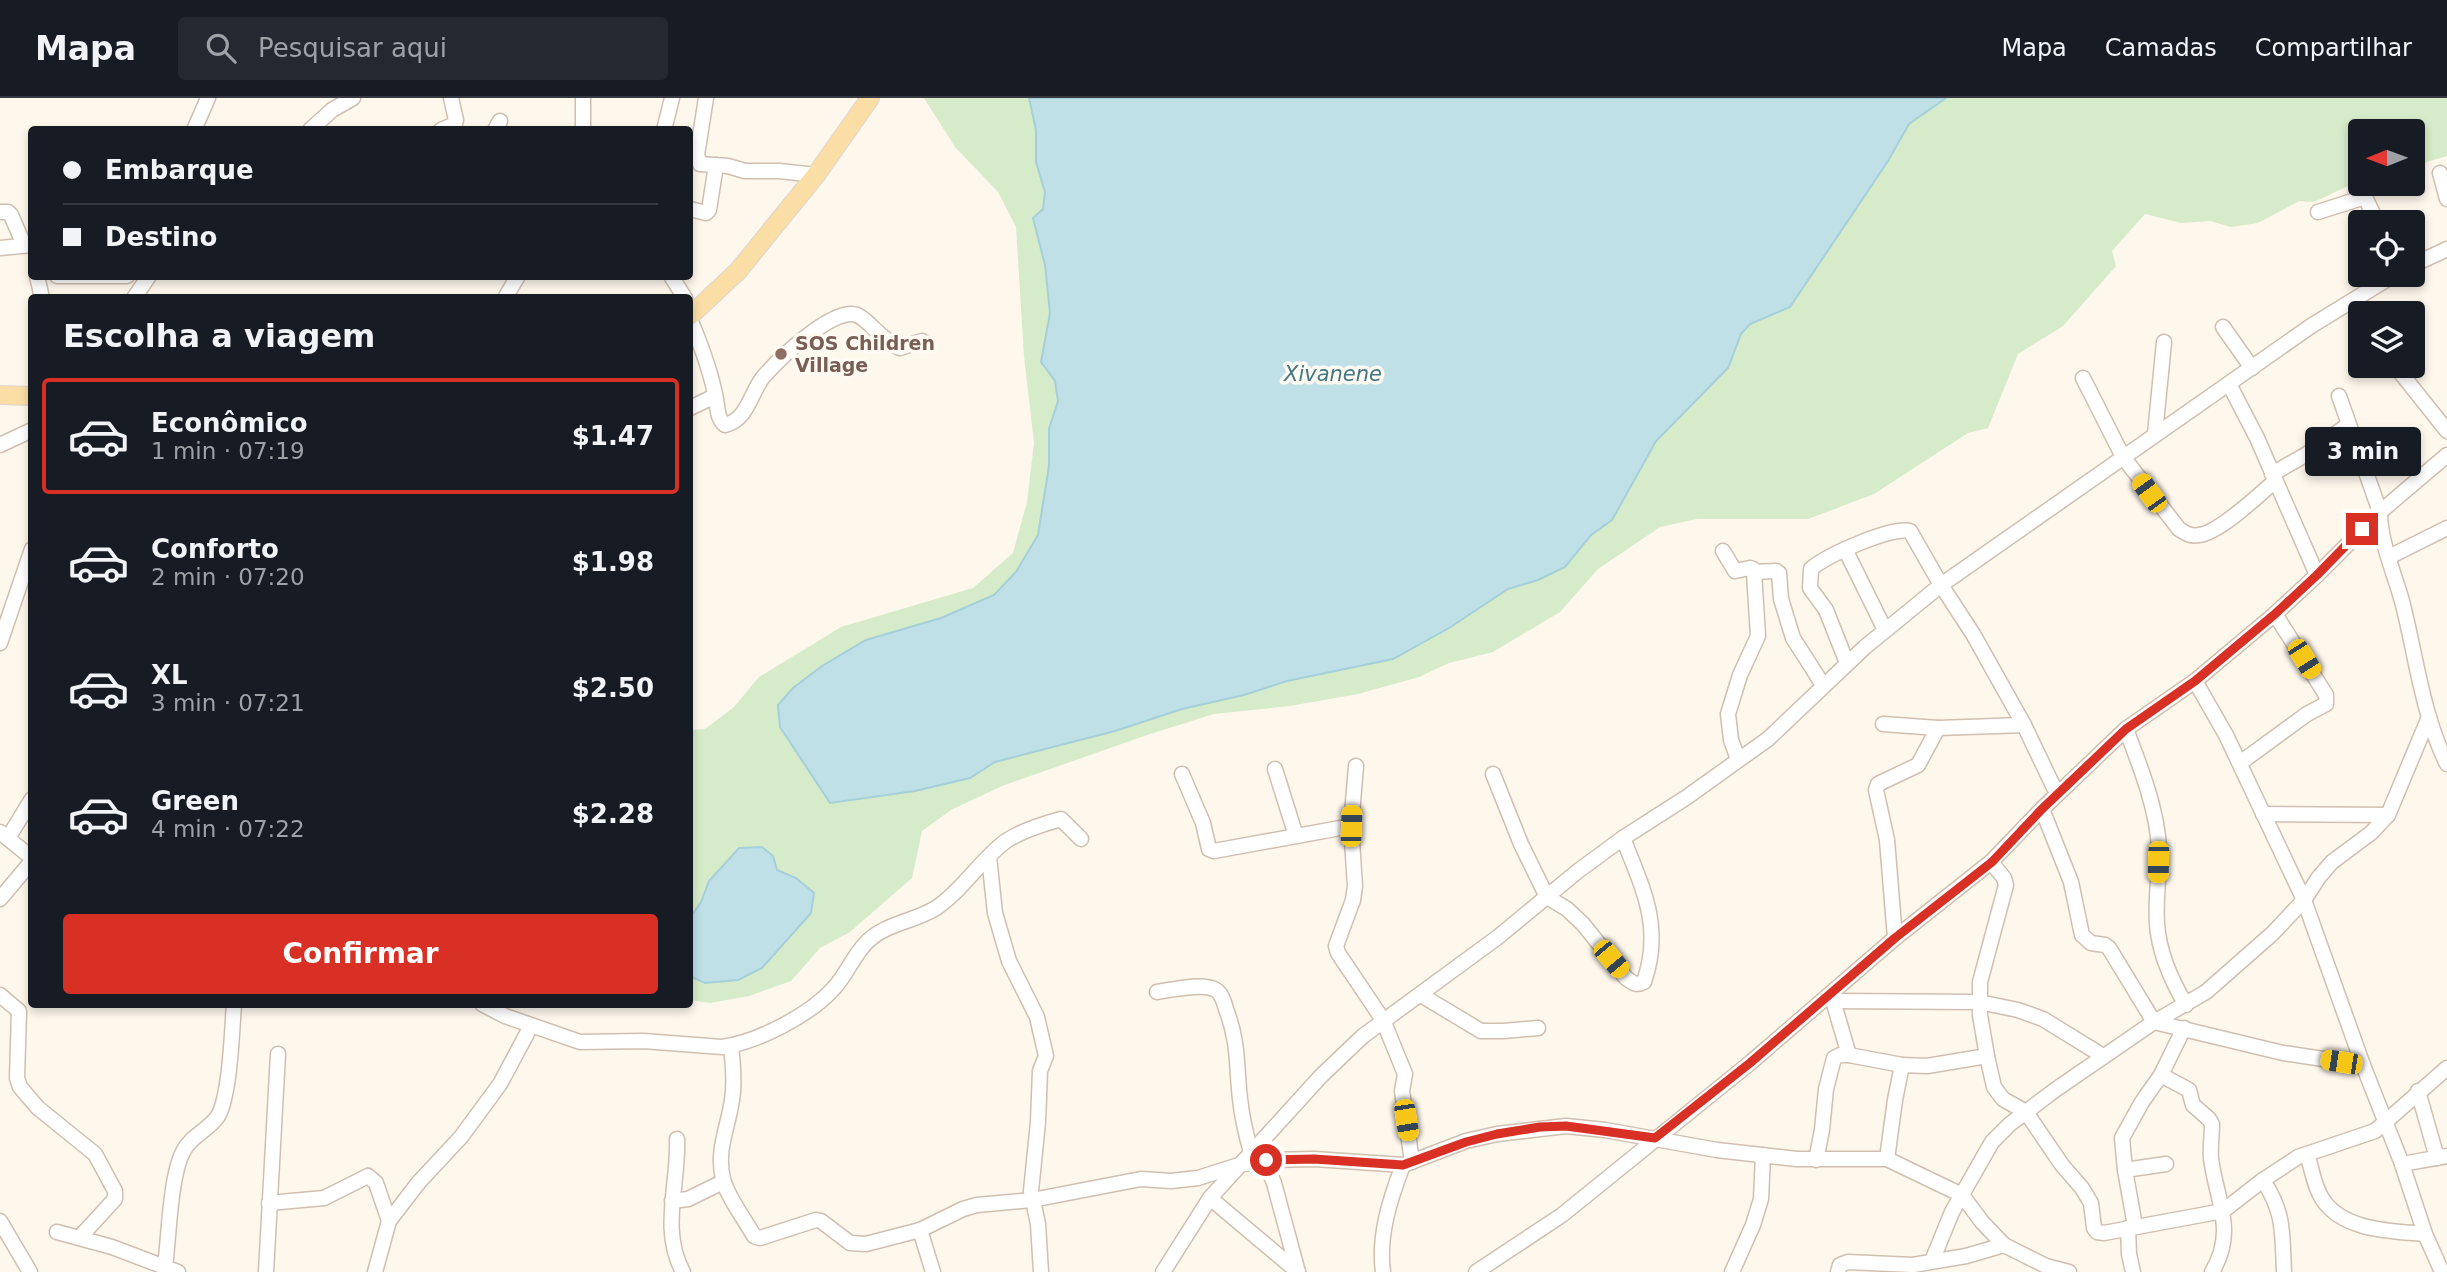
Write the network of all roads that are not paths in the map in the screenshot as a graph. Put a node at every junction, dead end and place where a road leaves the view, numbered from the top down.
1 (208, 98) edge
2 (353, 98) edge
3 (451, 98) edge
4 (583, 98) edge
5 (672, 98) edge
6 (702, 98) edge
7 (870, 98) edge
8 (196, 126) edge
9 (314, 126) edge
10 (451, 126) edge
11 (583, 126) edge
12 (665, 126) edge
13 (716, 165) junction
14 (2440, 173) dead end
15 (816, 174) junction
16 (2447, 199) edge
17 (693, 210) edge
18 (2371, 210) edge
19 (0, 212) edge
20 (2318, 212) dead end
21 (28, 245) edge
22 (0, 248) edge
23 (2447, 249) edge
24 (2425, 259) edge
25 (2374, 287) edge
26 (693, 307) edge
27 (693, 318) edge
28 (2223, 327) dead end
29 (922, 341) dead end
30 (2164, 342) dead end
31 (2252, 368) junction
32 (2083, 378) dead end
33 (2405, 378) edge
34 (2229, 384) junction
35 (0, 395) edge
36 (28, 396) edge
37 (715, 396) junction
38 (2339, 396) dead end
39 (693, 407) edge
40 (2348, 425) junction
41 (2447, 428) edge
42 (28, 432) edge
43 (2155, 434) junction
44 (0, 445) edge
45 (2447, 456) edge
46 (2123, 457) junction
47 (2274, 478) junction
48 (2380, 512) junction
49 (2447, 528) edge
50 (1844, 549) junction
51 (1723, 551) dead end
52 (2389, 557) junction
53 (1754, 572) junction
54 (2317, 575) junction
55 (27, 582) edge
56 (1941, 585) junction
57 (2275, 614) junction
58 (1885, 630) junction
59 (0, 643) edge
60 (1847, 663) junction
61 (2195, 681) junction
62 (1823, 685) junction
63 (2429, 717) junction
64 (1883, 724) dead end
65 (2024, 725) junction
66 (1938, 728) junction
67 (2126, 729) junction
68 (1738, 759) junction
69 (2240, 763) junction
70 (2447, 764) edge
71 (1356, 766) dead end
72 (1275, 769) dead end
73 (1182, 774) dead end
74 (1493, 774) dead end
75 (2057, 794) junction
76 (28, 804) edge
77 (2042, 809) junction
78 (2263, 814) junction
79 (2388, 814) junction
80 (1351, 826) junction
81 (4, 835) edge
82 (1296, 836) junction
83 (1623, 838) junction
84 (1081, 839) dead end
85 (28, 856) edge
86 (989, 857) junction
87 (1992, 862) junction
88 (28, 865) edge
89 (1547, 897) junction
90 (0, 899) edge
91 (2304, 900) junction
92 (1895, 938) junction
93 (1157, 992) dead end
94 (0, 995) edge
95 (1421, 995) junction
96 (1833, 997) junction
97 (1979, 1002) junction
98 (2186, 1004) junction
99 (234, 1008) edge
100 (491, 1008) edge
101 (1383, 1020) junction
102 (2154, 1022) junction
103 (531, 1026) junction
104 (1538, 1028) dead end
105 (2183, 1028) junction
106 (731, 1046) junction
107 (278, 1054) dead end
108 (1849, 1055) junction
109 (1987, 1056) junction
110 (2103, 1056) junction
111 (1902, 1065) junction
112 (2363, 1065) junction
113 (2447, 1069) edge
114 (2161, 1075) junction
115 (2418, 1091) junction
116 (2026, 1112) junction
117 (2386, 1123) junction
118 (1655, 1138) junction
119 (677, 1139) dead end
120 (1254, 1149) junction
121 (2306, 1154) junction
122 (1763, 1155) junction
123 (2442, 1157) edge
124 (1887, 1159) junction
125 (1266, 1160) junction
126 (1816, 1160) junction
127 (1408, 1163) junction
128 (2166, 1164) dead end
129 (2402, 1164) junction
130 (1239, 1165) junction
131 (2125, 1170) junction
132 (2263, 1180) junction
133 (723, 1182) junction
134 (1962, 1195) junction
135 (1210, 1198) junction
136 (1032, 1200) junction
137 (672, 1201) junction
138 (269, 1203) junction
139 (2223, 1211) junction
140 (0, 1221) edge
141 (389, 1221) junction
142 (2132, 1227) junction
143 (920, 1230) junction
144 (57, 1232) dead end
145 (2425, 1234) junction
146 (80, 1237) junction
147 (2004, 1245) junction
148 (141, 1258) junction
149 (1936, 1264) edge
150 (172, 1269) edge
151 (30, 1272) edge
152 (133, 1272) edge
153 (266, 1272) edge
154 (375, 1272) edge
155 (683, 1272) edge
156 (933, 1272) edge
157 (1041, 1272) edge
158 (1163, 1272) edge
159 (1298, 1272) edge
160 (1383, 1272) edge
161 (1476, 1272) edge
162 (1732, 1272) edge
163 (1838, 1272) edge
164 (2069, 1272) edge
165 (2133, 1272) edge
166 (2212, 1272) edge
167 (2284, 1272) edge
168 (2442, 1272) edge

1 - 8 street
2 - 9 street
3 - 10 street
4 - 11 street
5 - 12 street
6 - 13 street
7 - 15 main road
13 - 15 street
13 - 17 street
14 - 16 street
15 - 26 main road
18 - 20 street
19 - 21 street
21 - 22 street
23 - 24 street
25 - 31 street
27 - 37 street
28 - 31 street
29 - 37 street
30 - 43 street
31 - 34 street
32 - 46 street
33 - 41 street
34 - 43 street
34 - 47 street
35 - 36 main road
37 - 39 street
38 - 40 street
40 - 47 street
40 - 48 street
42 - 44 street
43 - 46 street
45 - 48 street
46 - 47 street
46 - 56 street
47 - 54 street
48 - 52 street
48 - 54 street
49 - 52 street
50 - 56 street
50 - 58 street
50 - 60 street
51 - 53 street
52 - 63 street
53 - 62 street
53 - 68 street
54 - 57 street
55 - 59 street
56 - 58 street
56 - 65 street
57 - 61 street
57 - 69 street
58 - 60 street
60 - 62 street
61 - 67 street
61 - 69 street
62 - 68 street
63 - 70 street
63 - 79 street
64 - 66 street
65 - 66 street
65 - 75 street
66 - 92 street
67 - 75 street
67 - 98 street
68 - 83 street
69 - 78 street
71 - 80 street
72 - 82 street
73 - 82 street
74 - 89 street
75 - 77 street
76 - 81 street
77 - 87 street
77 - 102 street
78 - 79 street
78 - 91 street
79 - 91 street
80 - 82 street
80 - 101 street
81 - 85 street
83 - 89 street
83 - 89 street
84 - 86 street
86 - 106 street
86 - 136 street
87 - 92 street
87 - 97 street
88 - 90 street
89 - 95 street
91 - 98 street
91 - 112 street
92 - 96 street
93 - 120 street
94 - 146 street
95 - 101 street
95 - 104 street
96 - 97 street
96 - 108 street
96 - 118 street
97 - 109 street
97 - 110 street
98 - 102 street
99 - 150 street
100 - 103 street
101 - 120 street
101 - 127 street
102 - 105 street
102 - 110 street
103 - 106 street
103 - 141 street
105 - 112 street
105 - 114 street
106 - 133 street
107 - 138 street
108 - 111 street
108 - 126 street
109 - 111 street
109 - 116 street
110 - 116 street
111 - 124 street
112 - 117 street
113 - 115 street
114 - 131 street
114 - 139 street
115 - 117 street
115 - 123 street
116 - 134 street
116 - 142 street
117 - 121 street
117 - 129 street
118 - 122 street
118 - 127 street
118 - 161 street
119 - 137 street
120 - 125 street
120 - 130 street
121 - 132 street
121 - 145 street
122 - 126 street
122 - 162 street
123 - 129 street
124 - 126 street
124 - 134 street
125 - 127 street
125 - 130 street
125 - 159 street
127 - 160 street
128 - 131 street
129 - 145 street
130 - 135 street
130 - 136 street
131 - 142 street
132 - 139 street
132 - 167 street
133 - 137 street
133 - 143 street
134 - 147 street
134 - 149 street
135 - 158 street
135 - 159 street
136 - 143 street
136 - 157 street
137 - 155 street
138 - 141 street
138 - 153 street
139 - 142 street
139 - 166 street
140 - 151 street
141 - 154 street
142 - 165 street
143 - 156 street
144 - 146 street
145 - 168 street
146 - 148 street
147 - 149 street
147 - 164 street
148 - 150 street
148 - 152 street
149 - 163 street

